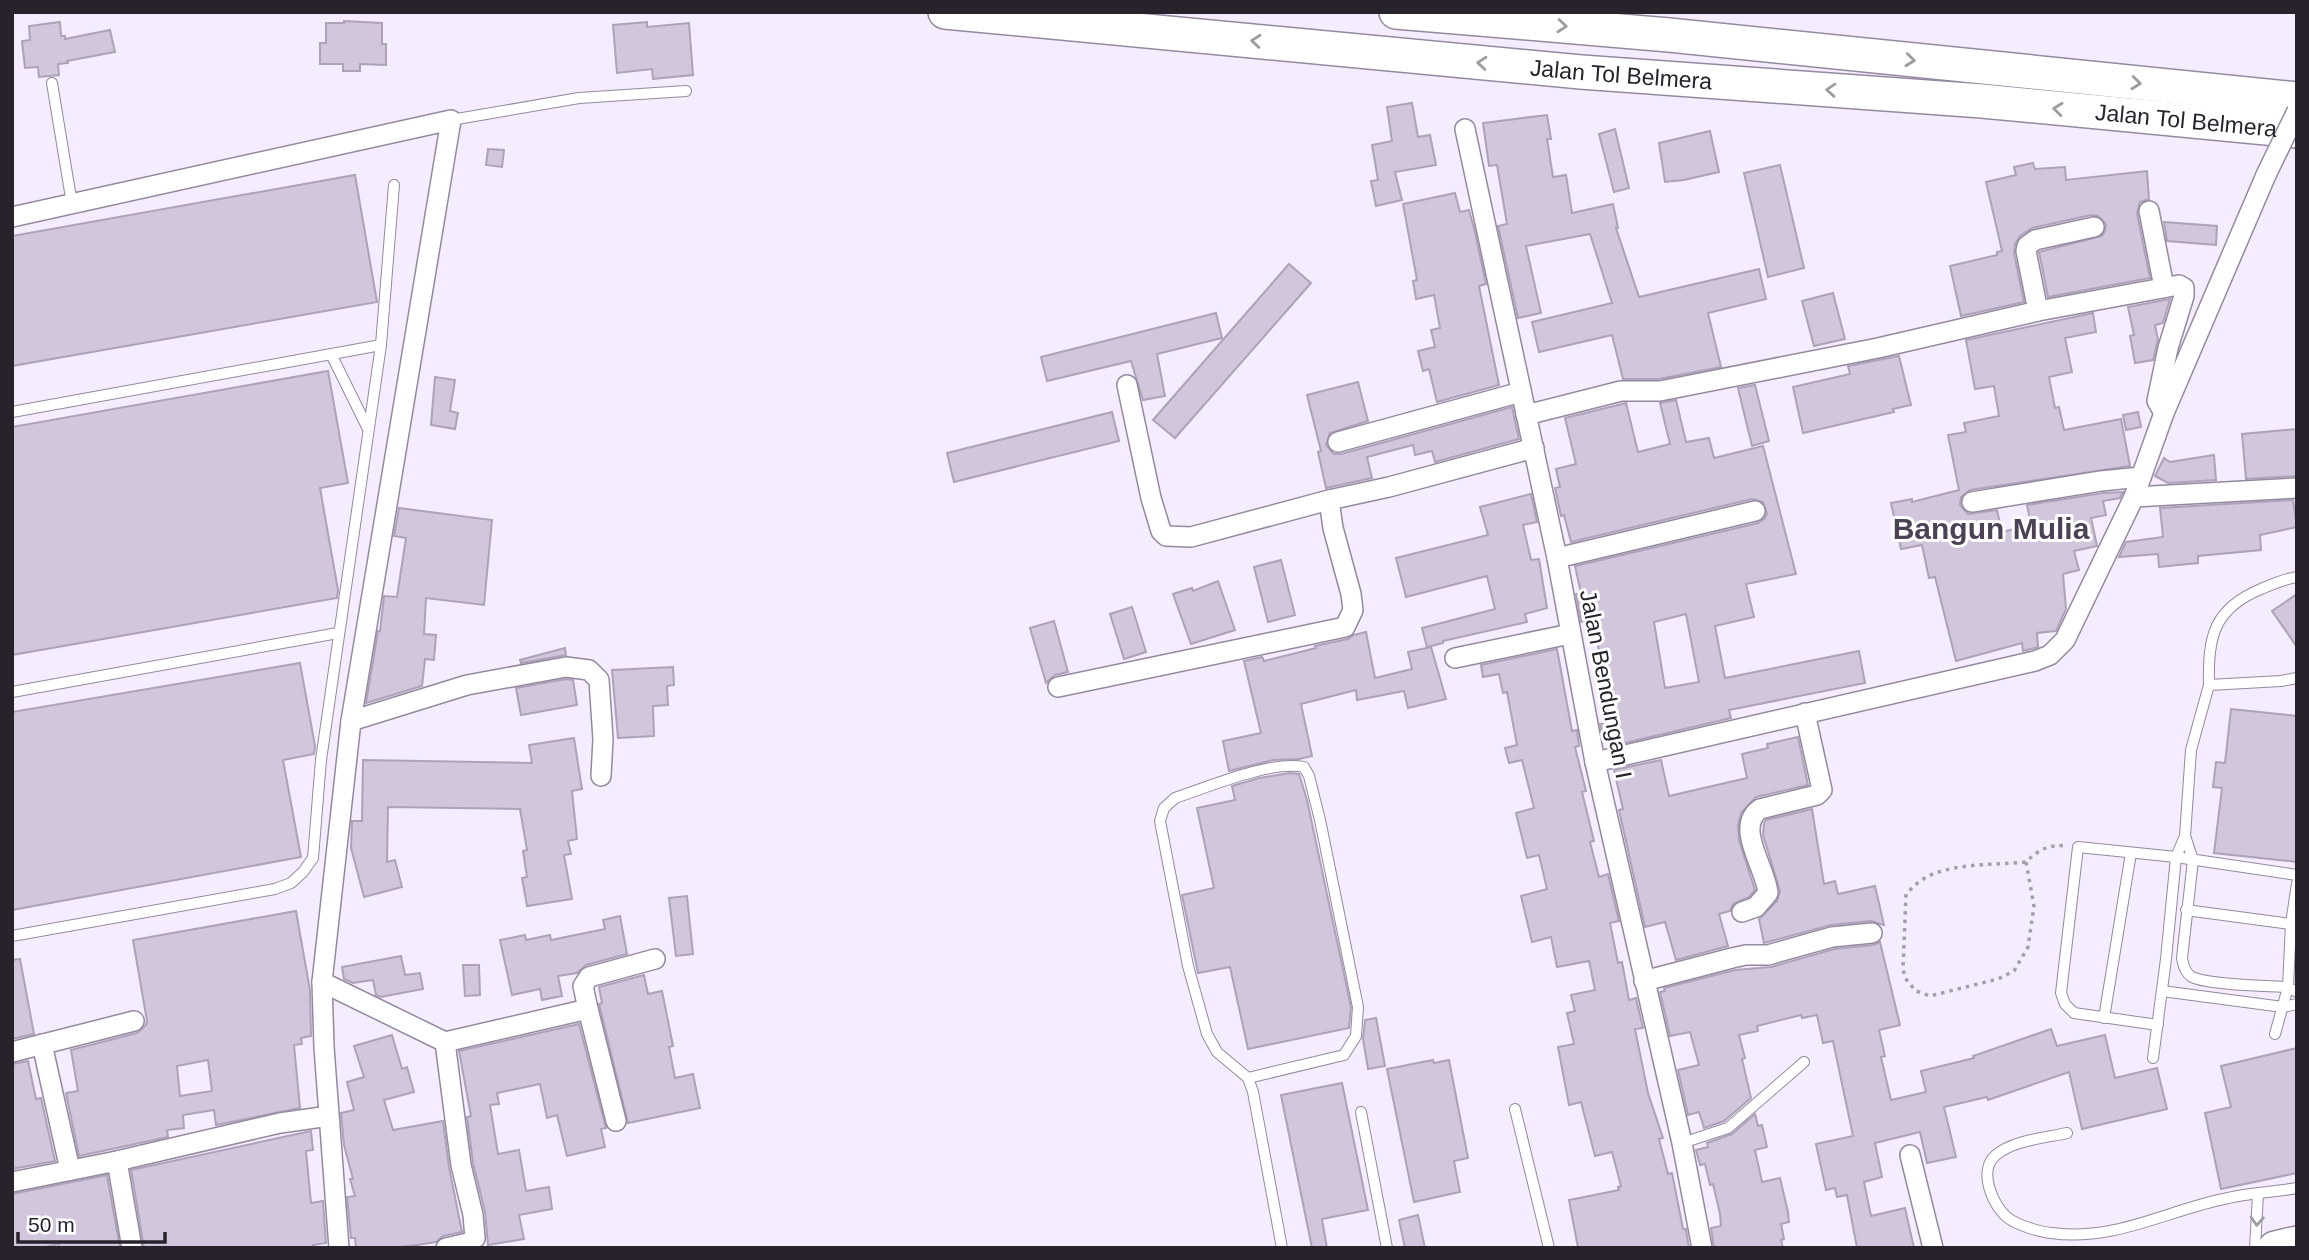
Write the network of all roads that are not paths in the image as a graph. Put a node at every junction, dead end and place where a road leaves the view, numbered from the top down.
1 (945, 12) edge
2 (1396, 12) edge
3 (52, 83) dead end
4 (686, 91) dead end
5 (2297, 99) edge
6 (2297, 111) edge
7 (451, 120) junction
8 (1465, 129) dead end
9 (2297, 131) edge
10 (394, 185) dead end
11 (72, 204) junction
12 (2149, 211) dead end
13 (12, 217) edge
14 (2094, 227) dead end
15 (2164, 287) junction
16 (2038, 312) junction
17 (381, 345) junction
18 (331, 354) junction
19 (1127, 385) dead end
20 (1521, 392) junction
21 (12, 412) edge
22 (2164, 413) junction
23 (1526, 415) junction
24 (368, 430) junction
25 (1338, 442) dead end
26 (1534, 448) junction
27 (2141, 477) junction
28 (2297, 488) edge
29 (2134, 496) junction
30 (1329, 500) junction
31 (1972, 502) dead end
32 (1755, 511) dead end
33 (1557, 558) junction
34 (2297, 577) edge
35 (338, 633) junction
36 (1570, 634) junction
37 (1455, 658) dead end
38 (2297, 678) edge
39 (2209, 685) junction
40 (1058, 687) dead end
41 (12, 692) edge
42 (1805, 713) junction
43 (351, 721) junction
44 (1595, 762) junction
45 (601, 776) dead end
46 (2185, 835) junction
47 (2131, 853) junction
48 (2175, 857) junction
49 (2193, 860) junction
50 (2297, 875) edge
51 (2297, 883) edge
52 (2186, 910) junction
53 (1742, 912) dead end
54 (2291, 924) junction
55 (1872, 933) dead end
56 (12, 936) edge
57 (656, 959) dead end
58 (1644, 981) junction
59 (322, 982) junction
60 (2292, 990) edge
61 (2162, 991) junction
62 (2297, 1004) edge
63 (2283, 1007) junction
64 (588, 1010) junction
65 (2104, 1018) junction
66 (134, 1021) dead end
67 (2158, 1025) junction
68 (2275, 1034) dead end
69 (444, 1042) junction
70 (42, 1044) junction
71 (12, 1052) edge
72 (2153, 1058) dead end
73 (1804, 1062) dead end
74 (1248, 1077) junction
75 (1515, 1109) dead end
76 (1361, 1112) dead end
77 (329, 1116) junction
78 (616, 1121) dead end
79 (2067, 1133) dead end
80 (1682, 1143) junction
81 (1910, 1155) dead end
82 (117, 1161) junction
83 (70, 1170) junction
84 (12, 1182) edge
85 (2297, 1188) edge
86 (2258, 1194) junction
87 (2297, 1243) edge
88 (132, 1248) edge
89 (339, 1248) edge
90 (446, 1248) edge
91 (1282, 1248) edge
92 (1387, 1248) edge
93 (1549, 1248) edge
94 (1702, 1248) edge
95 (1933, 1248) edge
96 (2255, 1248) edge
97 (2275, 1248) edge

9 -> 1 highway, Jalan Tol Belmera
2 -> 5 highway, Jalan Tol Belmera
3 - 11 lane
4 - 7 lane
6 - 22 street, bridge
7 - 11 street
7 - 43 street
8 - 20 street, Jalan Bendungan I
10 - 17 lane
11 - 13 street
12 - 15 street
14 - 16 street
15 - 16 street
15 - 22 street
16 - 23 street
17 - 18 lane
17 - 24 lane
18 - 21 lane
18 - 24 lane
19 - 30 street
20 - 23 street, Jalan Bendungan I
20 - 25 street
22 - 27 street
23 - 26 street, Jalan Bendungan I
24 - 35 lane
26 - 30 street
26 - 33 street, Jalan Bendungan I
27 - 29 street
27 - 31 street
28 - 29 street
29 - 42 street
30 - 40 street
32 - 33 street
33 - 36 street, Jalan Bendungan I
34 - 39 lane
35 - 41 lane
35 - 56 lane
36 - 37 street
36 - 44 street, Jalan Bendungan I
38 - 39 lane
39 - 46 lane
42 - 44 street
42 - 53 street
43 - 45 street
43 - 59 street
44 - 58 street, Jalan Bendungan I
46 - 48 lane
46 - 49 lane
47 - 48 lane
47 - 65 lane
47 - 65 lane
48 - 49 lane
48 - 61 lane
49 - 50 lane
49 - 52 lane
51 - 54 lane
52 - 54 lane
52 - 60 lane
54 - 60 lane
55 - 58 street
57 - 64 street
58 - 80 street, Jalan Bendungan I
59 - 69 street
59 - 77 street
60 - 63 lane
61 - 63 lane
61 - 67 lane
62 - 63 lane
63 - 68 lane
64 - 69 street
64 - 78 street
65 - 67 lane
66 - 70 street
67 - 72 lane
69 - 90 street
70 - 71 street
70 - 83 street
73 - 80 lane
74 - 74 lane
74 - 91 lane
75 - 93 lane
76 - 92 lane
77 - 82 street
77 - 89 street
79 - 86 lane
80 - 94 street, Jalan Bendungan I
81 - 95 street
82 - 83 street
82 - 88 street
83 - 84 street
85 - 86 lane
86 -> 96 lane
87 - 97 highway

